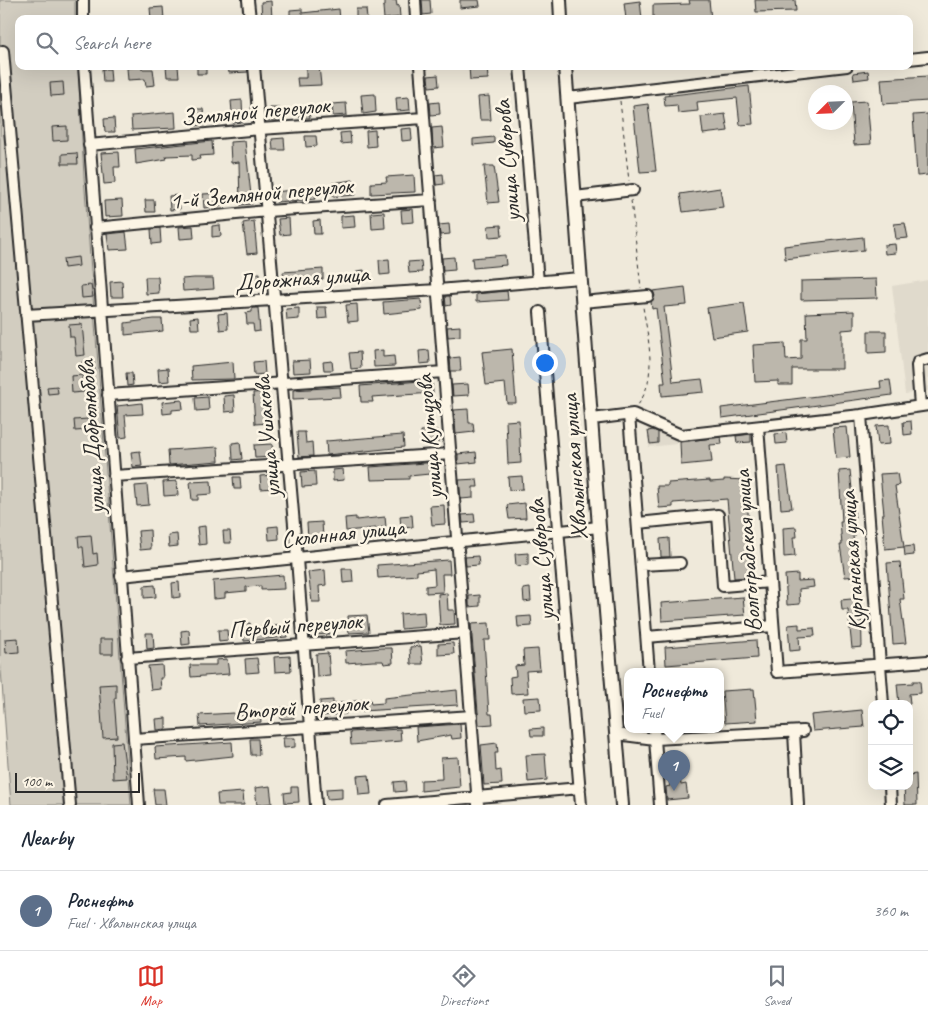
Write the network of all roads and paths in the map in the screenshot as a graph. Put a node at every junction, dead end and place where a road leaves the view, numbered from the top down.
1 (83, 0) edge
2 (248, 0) edge
3 (415, 0) edge
4 (560, 0) edge
5 (83, 15) edge
6 (250, 15) edge
7 (416, 15) edge
8 (560, 15) edge
9 (3, 51) dead end
10 (928, 57) edge
11 (913, 59) edge
12 (84, 70) edge
13 (254, 70) edge
14 (420, 70) edge
15 (520, 70) edge
16 (565, 70) edge
17 (812, 70) edge
18 (619, 92) junction
19 (568, 98) junction
20 (424, 118) junction
21 (260, 129) junction
22 (88, 145) junction
23 (632, 190) junction
24 (575, 197) junction
25 (431, 200) junction
26 (267, 211) junction
27 (95, 228) junction
28 (580, 278) junction
29 (538, 282) junction
30 (438, 290) junction
31 (645, 297) junction
32 (275, 300) junction
33 (582, 302) junction
34 (101, 310) junction
35 (540, 312) dead end
36 (26, 316) junction
37 (928, 359) edge
38 (444, 372) junction
39 (282, 382) junction
40 (108, 395) junction
41 (924, 405) edge
42 (631, 415) junction
43 (861, 415) junction
44 (592, 419) junction
45 (758, 427) junction
46 (450, 454) junction
47 (289, 465) junction
48 (114, 476) junction
49 (638, 522) junction
50 (599, 527) junction
51 (558, 531) junction
52 (458, 540) junction
53 (298, 559) junction
54 (680, 563) dead end
55 (641, 565) junction
56 (121, 576) junction
57 (770, 582) junction
58 (773, 626) junction
59 (465, 633) junction
60 (647, 637) junction
61 (304, 644) junction
62 (128, 658) junction
63 (928, 661) edge
64 (880, 665) junction
65 (649, 668) edge
66 (883, 700) edge
67 (472, 716) junction
68 (310, 727) junction
69 (616, 734) junction
70 (654, 735) edge
71 (134, 739) junction
72 (580, 788) junction
73 (890, 790) edge
74 (478, 800) edge
75 (70, 805) edge
76 (139, 805) edge
77 (316, 805) edge
78 (387, 805) edge
79 (581, 805) edge
80 (622, 805) edge
81 (660, 805) edge
82 (798, 805) edge
83 (891, 805) edge

1 - 5 street
2 - 6 street
3 - 7 street
4 - 8 main road
9 - 36 street
10 - 11 street
12 - 22 street, улица Добролюбова
13 - 21 street, улица Ушакова
14 - 20 street, улица Кутузова
15 - 29 street, улица Суворова
16 - 19 main road, Хвалынская улица
17 - 18 street
18 - 19 street
18 - 23 path
19 - 24 main road, Хвалынская улица
20 - 21 street, Земляной переулок
20 - 25 street, улица Кутузова
21 - 22 street, Земляной переулок
21 - 26 street, улица Ушакова
22 - 27 street, улица Добролюбова
23 - 24 street
23 - 31 path
24 - 28 main road, Хвалынская улица
25 - 26 street, 1-й Земляной переулок
25 - 30 street, улица Кутузова
26 - 27 street, 1-й Земляной переулок
26 - 32 street, улица Ушакова
27 - 34 street, улица Добролюбова
28 - 29 street, Дорожная улица
28 - 33 main road, Хвалынская улица
29 - 30 street, Дорожная улица
30 - 32 street, Дорожная улица
30 - 38 street, улица Кутузова
31 - 33 street
31 - 42 path
32 - 34 street, Дорожная улица
32 - 39 street, улица Ушакова
33 - 44 main road, Хвалынская улица
34 - 36 street, Дорожная улица
34 - 40 street, улица Добролюбова
35 - 51 street, улица Суворова
36 - 75 street
37 - 41 street
38 - 39 street
38 - 46 street, улица Кутузова
39 - 40 street
39 - 47 street, улица Ушакова
40 - 48 street, улица Добролюбова
41 - 43 street
42 - 44 street
42 - 45 street
42 - 49 street
43 - 45 street
43 - 64 street, Курганская улица
44 - 50 main road, Хвалынская улица
45 - 57 street, Волгоградская улица
46 - 47 street
46 - 52 street, улица Кутузова
47 - 48 street
47 - 53 street, улица Ушакова
48 - 56 street, улица Добролюбова
49 - 55 street
49 - 57 street
50 - 51 street, Склонная улица
50 - 69 main road, Хвалынская улица
51 - 52 street, Склонная улица
51 - 72 street, улица Суворова
52 - 53 street, Склонная улица
52 - 59 street, улица Кутузова
53 - 56 street, Склонная улица
53 - 61 street, улица Ушакова
54 - 55 street
55 - 60 street
56 - 62 street, улица Добролюбова
57 - 58 street, Волгоградская улица
58 - 60 street
58 - 64 street, Волгоградская улица
59 - 61 street, Первый переулок
59 - 67 street, улица Кутузова
60 - 65 street
61 - 62 street, Первый переулок
61 - 68 street, улица Ушакова
62 - 71 street, улица Добролюбова
63 - 64 street
64 - 66 street, Курганская улица
67 - 68 street, Второй переулок
67 - 74 street, улица Кутузова
68 - 71 street, Второй переулок
68 - 77 street, улица Ушакова
69 - 70 street
69 - 80 main road, Хвалынская улица
70 - 81 street
70 - 82 street
71 - 76 street, улица Добролюбова
72 - 74 street
72 - 79 street, улица Суворова
73 - 83 street
74 - 78 street

